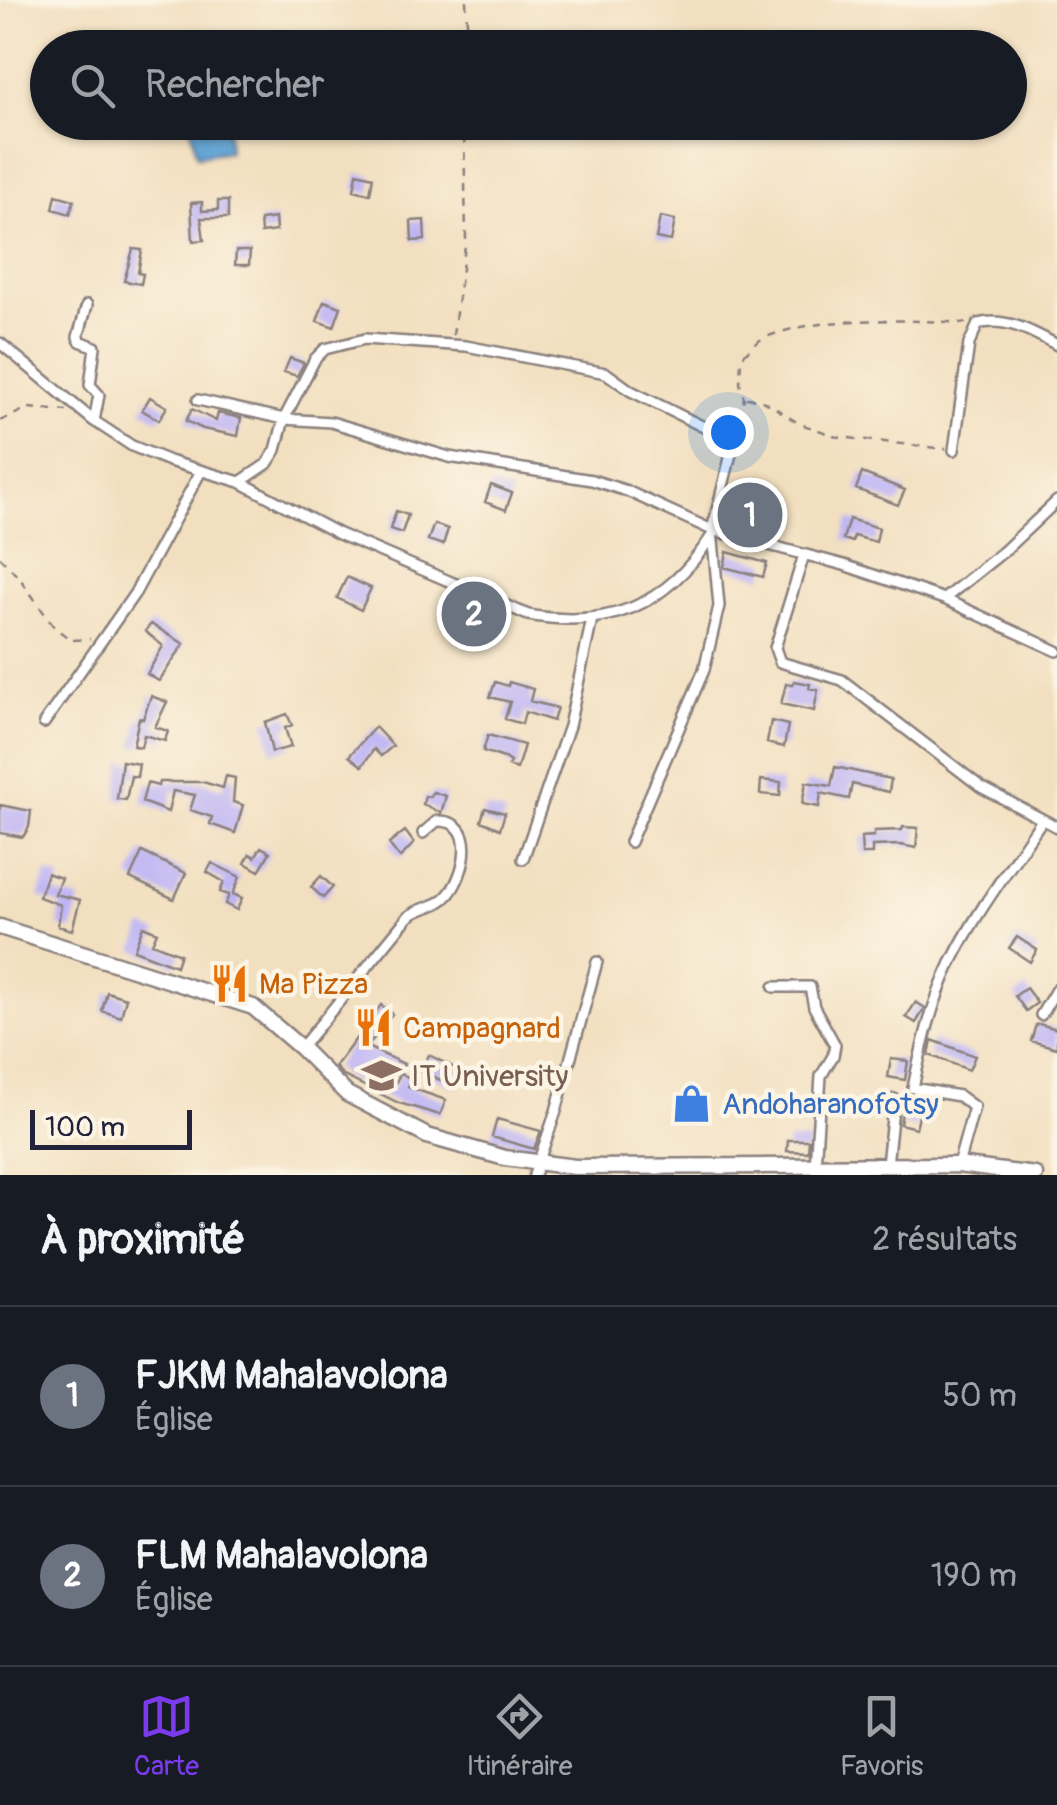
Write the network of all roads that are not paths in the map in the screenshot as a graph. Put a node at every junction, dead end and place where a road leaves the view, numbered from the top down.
1 (87, 305) dead end
2 (0, 343) edge
3 (1057, 345) edge
4 (198, 400) dead end
5 (284, 419) junction
6 (94, 421) junction
7 (954, 450) road end
8 (201, 471) junction
9 (240, 482) junction
10 (1057, 501) edge
11 (711, 534) junction
12 (804, 555) junction
13 (944, 599) junction
14 (592, 619) junction
15 (1057, 651) edge
16 (44, 723) dead end
17 (1042, 820) junction
18 (1057, 827) edge
19 (424, 834) dead end
20 (630, 842) dead end
21 (523, 859) dead end
22 (0, 927) edge
23 (598, 962) dead end
24 (774, 987) dead end
25 (1057, 988) edge
26 (1040, 1015) dead end
27 (301, 1048) junction
28 (894, 1099) dead end
29 (887, 1166) junction
30 (958, 1166) junction
31 (815, 1167) junction
32 (537, 1170) edge
33 (1035, 1175) edge

1 - 6 street
2 - 6 street
3 - 7 street
4 - 5 street
5 - 9 street
5 - 11 street
5 - 11 street
6 - 8 street
8 - 9 street
8 - 16 street
9 - 14 street
10 - 13 street
11 - 12 street
11 - 14 street
11 - 20 street
12 - 13 street
12 - 17 street
13 - 15 street
14 - 21 street
17 - 18 street
17 - 30 street
19 - 27 street
22 - 27 main road
23 - 32 street
24 - 31 street
25 - 26 street
27 - 32 main road
28 - 29 street
29 - 30 main road
29 - 31 main road
30 - 33 main road
31 - 32 main road

